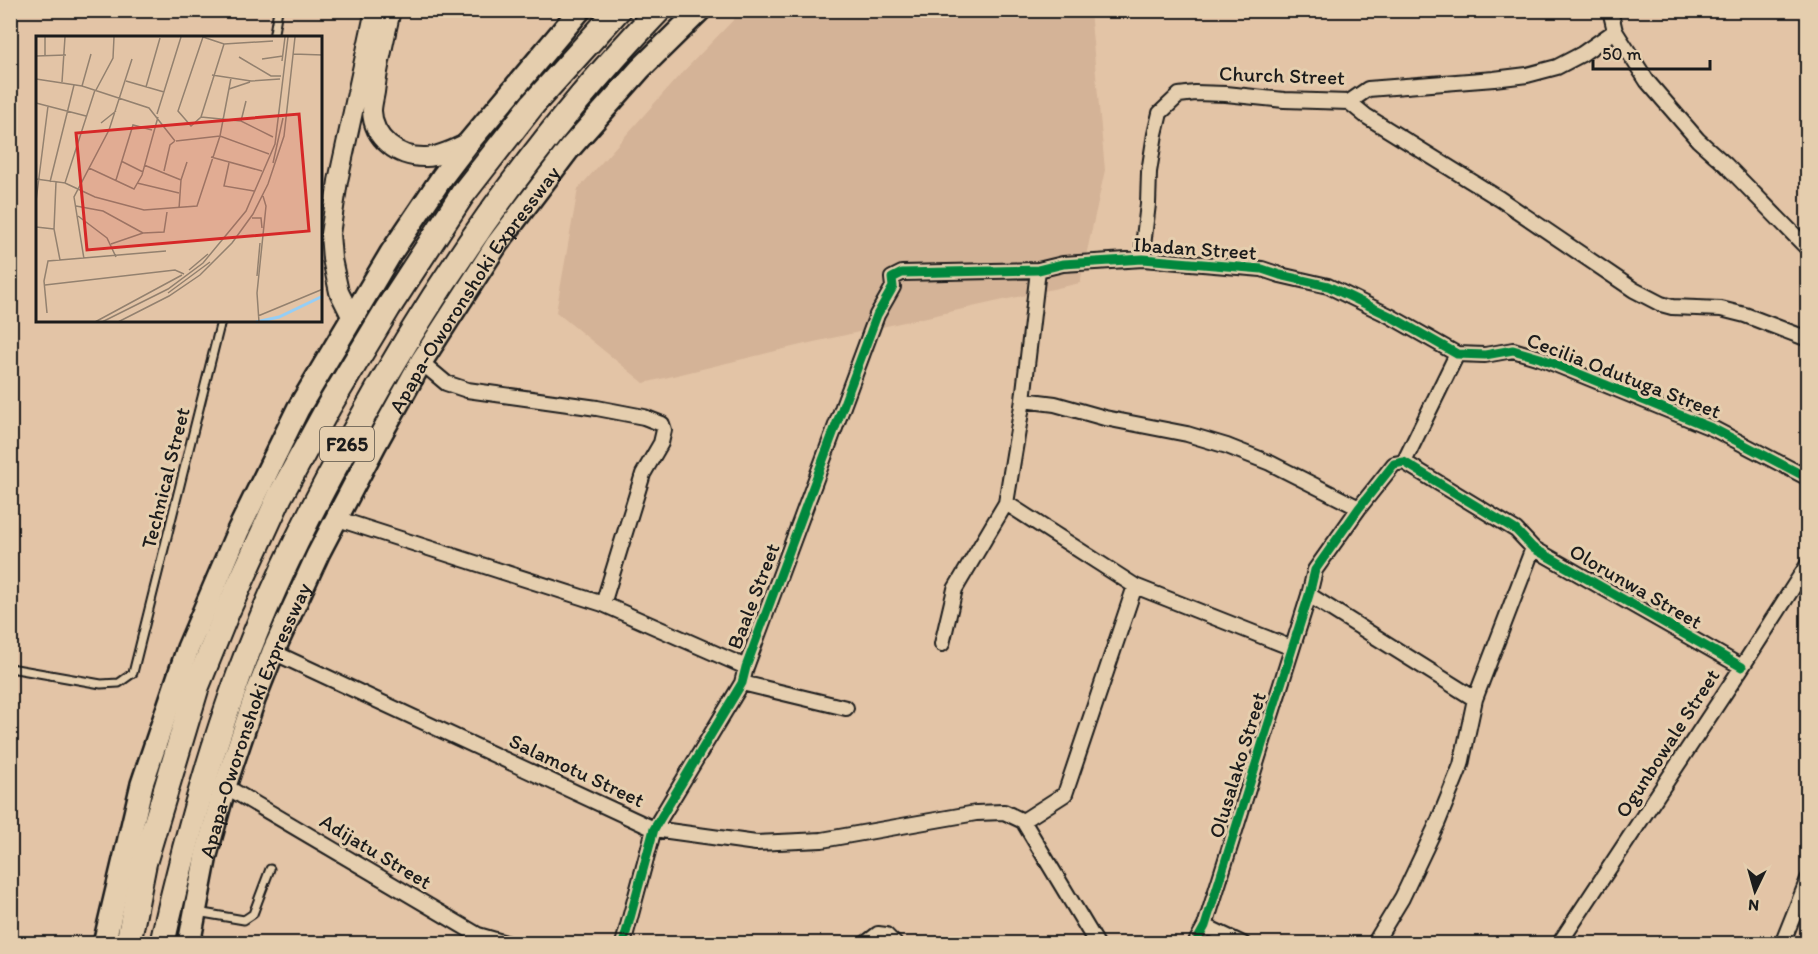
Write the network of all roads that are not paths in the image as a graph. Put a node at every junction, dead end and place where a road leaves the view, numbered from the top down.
1 (278, 10) edge
2 (375, 10) edge
3 (391, 10) edge
4 (580, 10) edge
5 (618, 10) edge
6 (659, 10) edge
7 (700, 10) edge
8 (1610, 10) edge
9 (1615, 31) junction
10 (273, 36) edge
11 (1349, 102) junction
12 (469, 142) junction
13 (1808, 249) edge
14 (1143, 259) junction
15 (1038, 270) junction
16 (917, 273) joint
17 (1390, 316) joint
18 (352, 318) junction
19 (221, 322) edge
20 (1808, 339) edge
21 (1457, 354) junction
22 (422, 362) junction
23 (1023, 400) junction
24 (1404, 462) junction
25 (1808, 478) edge
26 (1006, 503) junction
27 (1359, 508) junction
28 (338, 519) junction
29 (1533, 548) junction
30 (1808, 564) edge
31 (1135, 586) junction
32 (1309, 595) junction
33 (603, 604) junction
34 (942, 644) dead end
35 (1292, 648) junction
36 (273, 652) junction
37 (746, 667) junction
38 (1742, 667) junction
39 (10, 668) edge
40 (742, 683) junction
41 (1475, 699) junction
42 (846, 708) dead end
43 (225, 786) junction
44 (1023, 821) junction
45 (654, 829) junction
46 (270, 869) dead end
47 (1808, 879) edge
48 (195, 912) junction
49 (1205, 926) junction
50 (477, 939) edge
51 (868, 941) edge
52 (105, 944) edge
53 (128, 944) edge
54 (162, 944) edge
55 (189, 944) edge
56 (509, 944) edge
57 (623, 944) edge
58 (895, 944) edge
59 (1096, 944) edge
60 (1195, 944) edge
61 (1243, 944) edge
62 (1374, 944) edge
63 (1559, 944) edge
64 (1782, 944) edge

1 - 10 lane
2 - 18 street
3 - 12 street
4 - 12 main road
5 - 53 highway, F265
6 - 54 highway, Apapa-Oworonshoki Expressway / F265
7 - 22 main road, Apapa-Oworonshoki Expressway
8 - 9 street
9 - 11 street, Church Street
9 - 13 street
11 - 14 street, Church Street
11 - 20 street
12 - 18 main road
14 - 15 street, Ibadan Street
14 - 17 street, Ibadan Street
15 - 16 street, Ibadan Street
15 - 23 street
16 - 37 street, Baale Street
17 - 21 street, Cecilia Odutuga Street
18 - 52 main road
19 - 39 lane, Technical Street
21 - 24 street
21 - 25 street, Cecilia Odutuga Street
22 - 28 main road, Apapa-Oworonshoki Expressway
22 - 33 street
23 - 26 street
23 - 27 street
24 - 27 street, Olusalako Street
24 - 29 street, Olorunwa Street
26 - 31 street
26 - 34 street
27 - 32 street, Olusalako Street
28 - 33 street
28 - 36 main road, Apapa-Oworonshoki Expressway
29 - 38 street, Olorunwa Street
29 - 41 street
30 - 38 street, Ogunbowale Street
31 - 35 street
31 - 44 street
32 - 35 street, Olusalako Street
32 - 41 street
33 - 37 street
35 - 49 street, Olusalako Street
36 - 43 main road, Apapa-Oworonshoki Expressway
36 - 45 street, Salamotu Street
37 - 40 street, Baale Street
38 - 63 street, Ogunbowale Street
40 - 42 street
40 - 45 street, Baale Street
41 - 62 street
43 - 48 main road, Apapa-Oworonshoki Expressway
43 - 50 street, Adijatu Street
44 - 45 street, Salamotu Street
44 - 59 street
45 - 57 street, Baale Street
46 - 48 lane
47 - 64 street
48 - 55 main road, Apapa-Oworonshoki Expressway
49 - 60 street, Olusalako Street
49 - 61 street
50 - 56 street, Adijatu Street
51 - 58 street

